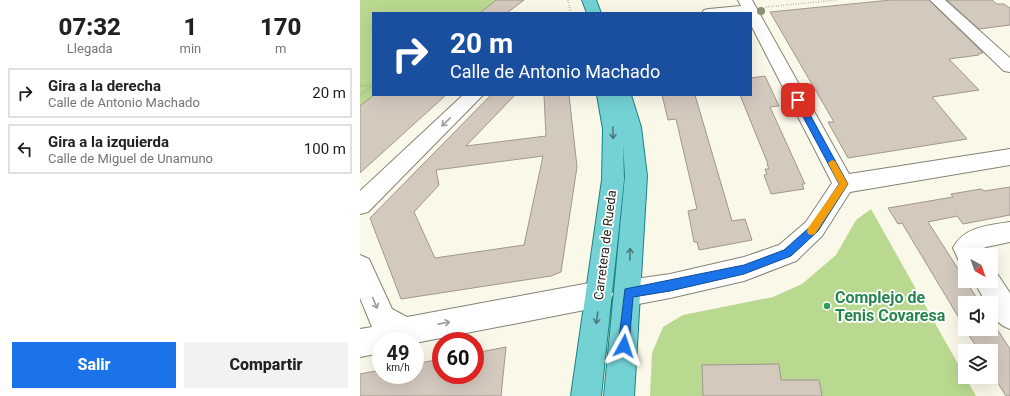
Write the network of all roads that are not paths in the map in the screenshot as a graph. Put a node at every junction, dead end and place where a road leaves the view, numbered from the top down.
1 (936, 0) edge
2 (576, 4) edge
3 (752, 5) edge
4 (592, 12) edge
5 (714, 12) edge
6 (1010, 67) edge
7 (473, 96) edge
8 (606, 96) edge
9 (622, 96) edge
10 (1010, 157) edge
11 (843, 184) junction
12 (360, 205) edge
13 (1010, 232) edge
14 (965, 248) edge
15 (360, 267) edge
16 (992, 288) edge
17 (628, 293) junction
18 (600, 294) junction
19 (1010, 316) edge
20 (405, 331) junction
21 (360, 343) edge
22 (586, 396) edge
23 (619, 396) edge

1 - 6 street
2 - 4 main road
3 - 5 street
3 - 11 street
7 -> 12 street
8 -> 18 main road, Carretera de Rueda
17 -> 9 main road, Carretera de Rueda
10 - 11 street
11 - 17 street
13 - 14 street
15 -> 20 street
16 - 19 street
17 - 23 main road, Carretera de Rueda
20 -> 18 street
18 -> 22 main road, Carretera de Rueda
20 - 21 street

